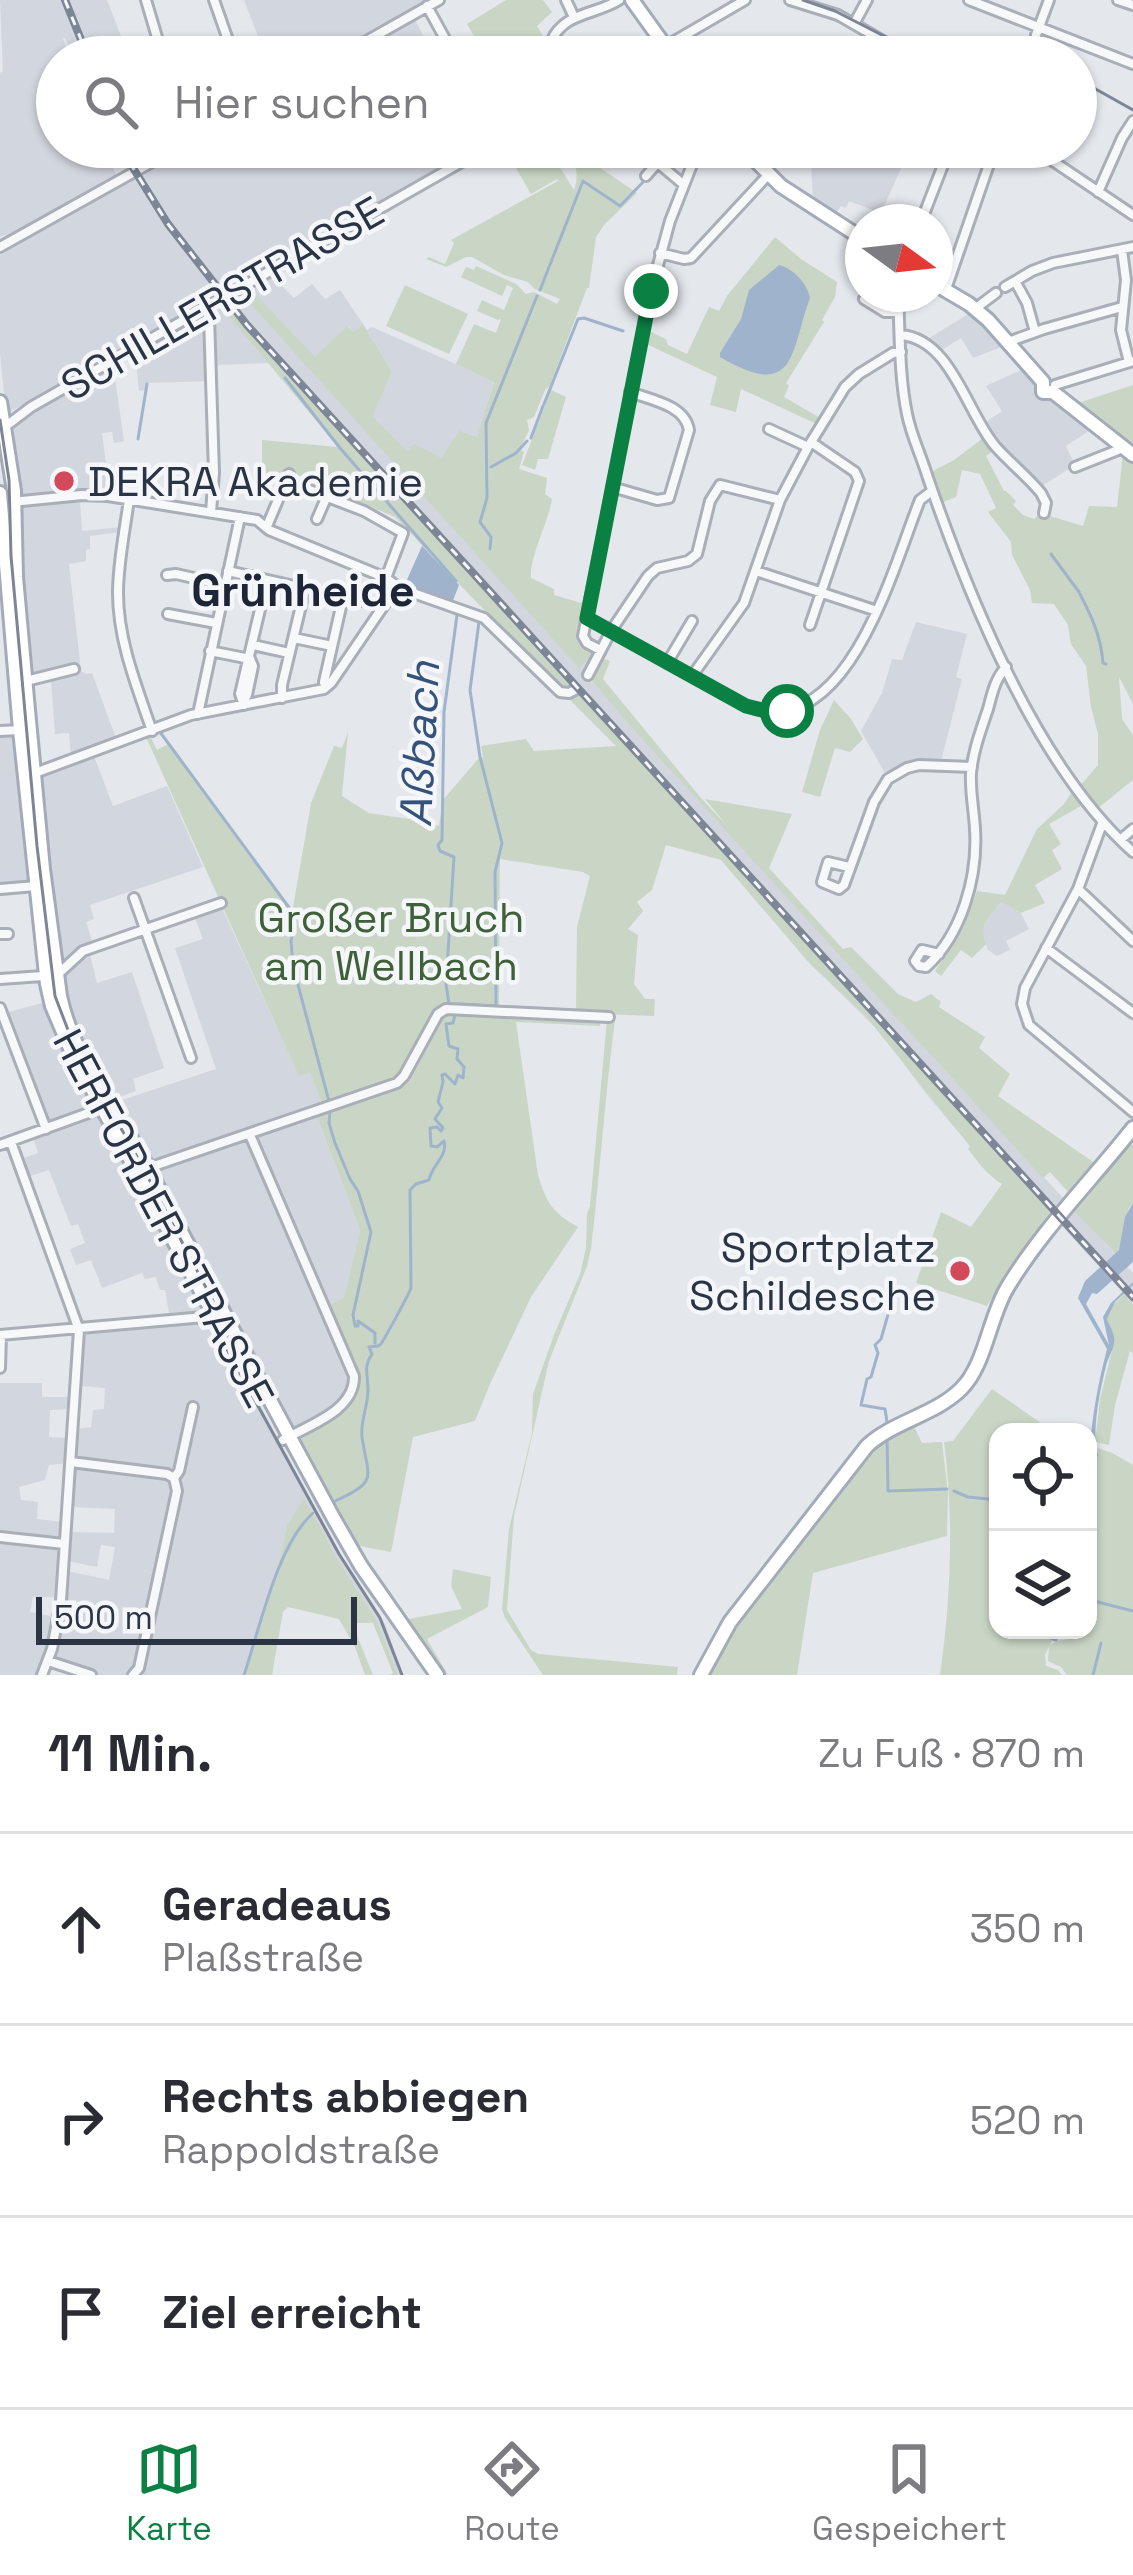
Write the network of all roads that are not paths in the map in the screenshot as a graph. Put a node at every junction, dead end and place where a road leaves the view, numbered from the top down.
1 (146, 0) edge
2 (214, 0) edge
3 (439, 0) edge
4 (619, 0) edge
5 (632, 0) edge
6 (745, 0) edge
7 (790, 0) edge
8 (867, 0) edge
9 (969, 0) edge
10 (1049, 0) edge
11 (1118, 0) edge
12 (566, 1) edge
13 (1133, 5) edge
14 (428, 6) junction
15 (574, 17) junction
16 (854, 24) junction
17 (1038, 31) junction
18 (157, 36) edge
19 (227, 36) edge
20 (375, 36) edge
21 (444, 36) edge
22 (554, 36) edge
23 (658, 36) edge
24 (692, 36) edge
25 (875, 36) edge
26 (1052, 36) edge
27 (1097, 51) edge
28 (1133, 64) edge
29 (1133, 121) edge
30 (141, 168) edge
31 (451, 168) edge
32 (653, 168) edge
33 (664, 168) edge
34 (690, 168) edge
35 (762, 168) edge
36 (942, 168) edge
37 (988, 168) edge
38 (1064, 168) edge
39 (769, 175) junction
40 (646, 176) dead end
41 (683, 184) junction
42 (1098, 191) junction
43 (928, 204) edge
44 (1133, 215) edge
45 (845, 227) edge
46 (0, 247) edge
47 (1128, 248) edge
48 (660, 253) junction
49 (953, 275) edge
50 (1015, 281) junction
51 (953, 295) edge
52 (206, 307) junction
53 (1122, 308) junction
54 (974, 309) junction
55 (899, 312) edge
56 (1035, 332) junction
57 (901, 334) junction
58 (1008, 342) junction
59 (902, 352) junction
60 (1131, 362) edge
61 (1050, 386) junction
62 (630, 392) junction
63 (2, 415) edge
64 (769, 432) dead end
65 (810, 444) junction
66 (1128, 452) edge
67 (1075, 466) dead end
68 (612, 487) junction
69 (932, 491) junction
70 (0, 493) edge
71 (327, 496) junction
72 (129, 499) junction
73 (780, 500) junction
74 (5, 502) edge
75 (212, 512) junction
76 (1044, 513) dead end
77 (240, 517) junction
78 (317, 519) dead end
79 (267, 526) junction
80 (229, 571) junction
81 (756, 571) junction
82 (166, 574) dead end
83 (386, 578) junction
84 (267, 580) junction
85 (225, 585) junction
86 (399, 588) junction
87 (305, 589) junction
88 (822, 593) junction
89 (343, 598) junction
90 (360, 602) dead end
91 (877, 611) junction
92 (169, 614) dead end
93 (587, 618) junction
94 (692, 621) dead end
95 (216, 623) junction
96 (810, 625) dead end
97 (610, 632) junction
98 (294, 638) junction
99 (253, 645) junction
100 (332, 646) junction
101 (600, 650) junction
102 (210, 651) junction
103 (289, 653) junction
104 (250, 659) junction
105 (667, 663) junction
106 (74, 669) dead end
107 (1008, 671) junction
108 (588, 675) dead end
109 (692, 676) junction
110 (26, 681) junction
111 (324, 682) dead end
112 (574, 689) dead end
113 (282, 698) junction
114 (243, 703) junction
115 (198, 714) junction
116 (25, 726) junction
117 (0, 731) edge
118 (152, 731) junction
119 (972, 767) junction
120 (34, 773) junction
121 (1102, 824) junction
122 (1133, 829) edge
123 (1120, 840) junction
124 (1133, 852) edge
125 (849, 867) dead end
126 (36, 886) junction
127 (0, 889) edge
128 (1078, 889) junction
129 (134, 898) dead end
130 (221, 903) dead end
131 (144, 929) junction
132 (1133, 941) edge
133 (1046, 948) junction
134 (939, 954) dead end
135 (55, 955) junction
136 (72, 961) junction
137 (52, 976) junction
138 (0, 979) edge
139 (0, 1008) edge
140 (1133, 1012) edge
141 (609, 1017) dead end
142 (191, 1058) dead end
143 (102, 1108) junction
144 (1133, 1112) edge
145 (1133, 1128) edge
146 (46, 1129) junction
147 (250, 1135) junction
148 (5, 1144) edge
149 (142, 1169) junction
150 (219, 1314) junction
151 (79, 1330) junction
152 (0, 1335) edge
153 (0, 1368) edge
154 (193, 1407) dead end
155 (286, 1438) junction
156 (71, 1462) junction
157 (174, 1478) junction
158 (0, 1537) edge
159 (64, 1544) junction
160 (47, 1661) junction
161 (42, 1675) edge
162 (92, 1675) edge
163 (133, 1675) edge
164 (433, 1675) edge
165 (701, 1675) edge

1 - 18 street
2 - 19 street
3 - 14 street
4 - 15 street
5 - 23 main road
6 - 24 street
7 - 16 street
8 - 16 street
9 - 17 street
10 - 17 street
11 - 13 street
12 - 15 street
14 - 20 street
14 - 21 street
15 - 22 street
16 - 25 street
17 - 26 street
27 - 28 street
29 - 42 street
30 - 46 street
31 - 52 street, SCHILLERSTRASSE
32 - 40 street
33 - 41 street
34 - 41 street
35 - 39 main road
36 - 43 street
37 - 49 street
38 - 42 street
39 - 45 main road
39 - 48 street
41 - 48 street
42 - 44 street
47 - 50 street
47 - 53 street
48 - 62 street
50 - 54 street
50 - 56 street
51 - 54 main road
52 - 63 street, SCHILLERSTRASSE
52 - 75 street
53 - 56 street
53 - 60 street
54 - 58 main road
55 - 57 street
56 - 58 street
57 - 59 street
57 - 76 street
58 - 61 main road
59 - 65 street
59 - 69 street
60 - 61 street
61 - 66 main road
62 - 68 street
62 - 68 street
63 - 74 main road, HERFORDER STRASSE
64 - 65 street
65 - 73 street
65 - 88 street
66 - 67 street
68 - 93 street
69 - 91 street
69 - 107 street
70 - 74 main road, HERFORDER STRASSE
71 - 78 street
71 - 79 street
71 - 83 street
72 - 74 street
72 - 75 street
72 - 118 street
73 - 81 street
73 - 97 street
74 - 110 main road, HERFORDER STRASSE
74 - 116 main road, HERFORDER STRASSE
75 - 77 street
77 - 79 street
77 - 80 street
79 - 83 street
80 - 84 street
80 - 85 street
81 - 88 street
81 - 109 street
82 - 85 street
83 - 86 street
84 - 87 street
84 - 99 street
85 - 95 street
86 - 112 street
86 - 113 street
87 - 89 street
87 - 98 street
88 - 91 street
88 - 96 street
89 - 90 street
89 - 100 street
91 - 109 street
92 - 95 street
93 - 97 street
93 - 101 street
94 - 105 street
95 - 102 street
97 - 101 street
97 - 105 street
98 - 100 street
98 - 103 street
99 - 103 street
99 - 104 street
100 - 111 street
101 - 108 street
102 - 104 street
102 - 115 street
103 - 113 street
104 - 114 street
105 - 109 street
106 - 110 street
107 - 119 street
107 - 121 street
110 - 116 main road, HERFORDER STRASSE
113 - 114 street
114 - 115 street
115 - 118 street
116 - 117 street
116 - 120 main road, HERFORDER STRASSE
116 - 126 main road, HERFORDER STRASSE
118 - 120 street
119 - 125 street
119 - 134 street
120 - 135 main road, HERFORDER STRASSE
121 - 123 street
121 - 128 street
122 - 123 street
123 - 124 street
126 - 127 street
126 - 137 main road, HERFORDER STRASSE
128 - 132 street
128 - 133 street
129 - 131 street
130 - 131 street
131 - 136 street
131 - 142 street
133 - 140 street
133 - 144 street
135 - 136 street
135 - 137 main road, HERFORDER STRASSE
136 - 137 street
137 - 138 street
137 - 143 main road, HERFORDER STRASSE
137 - 149 main road, HERFORDER STRASSE
139 - 146 street
141 - 147 street
143 - 146 street
143 - 149 main road, HERFORDER STRASSE
145 - 165 main road
146 - 148 street
147 - 149 street
147 - 155 street
148 - 151 street
149 - 150 main road, HERFORDER STRASSE
150 - 151 street
150 - 155 main road, HERFORDER STRASSE
151 - 152 street
151 - 156 street
152 - 153 street
154 - 157 street
155 - 164 main road, HERFORDER STRASSE
156 - 157 street
156 - 159 street
157 - 163 street
158 - 159 street
159 - 160 street
160 - 161 street
160 - 162 street

